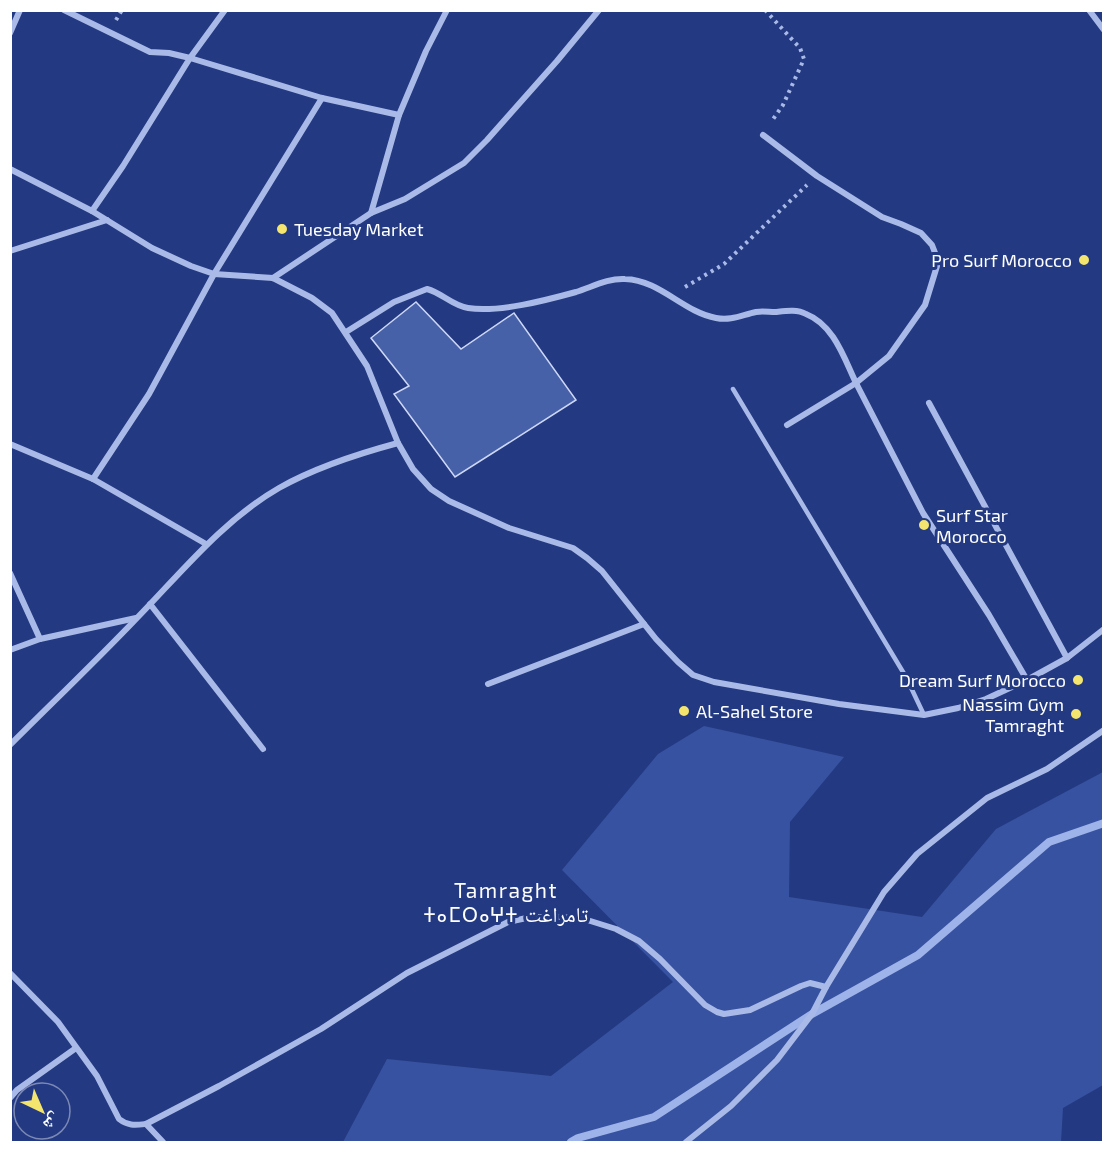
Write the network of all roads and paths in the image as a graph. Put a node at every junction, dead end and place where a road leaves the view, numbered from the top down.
1 (20, 10) edge
2 (64, 10) edge
3 (225, 10) edge
4 (447, 10) edge
5 (599, 10) edge
6 (765, 10) edge
7 (1089, 10) edge
8 (1104, 30) edge
9 (10, 33) edge
10 (190, 58) junction
11 (322, 98) junction
12 (399, 115) junction
13 (763, 135) joint
14 (10, 169) edge
15 (817, 176) junction
16 (92, 211) junction
17 (371, 213) junction
18 (107, 220) junction
19 (10, 251) edge
20 (214, 274) junction
21 (273, 278) junction
22 (671, 296) junction
23 (346, 332) junction
24 (856, 383) junction
25 (733, 389) dead end
26 (929, 404) dead end
27 (787, 424) dead end
28 (398, 443) junction
29 (10, 444) edge
30 (93, 479) junction
31 (206, 543) junction
32 (10, 573) edge
33 (150, 604) junction
34 (137, 618) junction
35 (644, 624) junction
36 (1104, 629) edge
37 (40, 639) junction
38 (10, 650) edge
39 (1067, 658) junction
40 (1027, 680) junction
41 (488, 684) dead end
42 (924, 716) junction
43 (1104, 730) edge
44 (10, 745) edge
45 (263, 749) dead end
46 (10, 973) edge
47 (826, 987) junction
48 (76, 1048) junction
49 (10, 1098) edge
50 (146, 1124) junction
51 (163, 1143) edge
52 (686, 1143) edge

1 - 9 street
2 - 10 street
3 - 10 street
4 - 12 street
5 - 17 street
6 - 13 path
7 - 8 street
10 - 11 street
10 - 16 street
11 - 12 street
11 - 20 street
12 - 17 street
13 - 15 street
14 - 16 street
15 - 22 path
15 - 24 street
16 - 18 street
17 - 21 street
18 - 19 street
18 - 20 street
20 - 21 street
20 - 30 street
21 - 23 street
22 - 23 street
22 - 24 street
23 - 28 street
24 - 27 street
24 - 40 street
25 - 42 lane
26 - 39 street
28 - 31 street
28 - 35 street
29 - 30 street
30 - 31 street
31 - 33 street
32 - 37 street
33 - 34 street
33 - 45 street
34 - 37 street
34 - 44 street
35 - 41 street
35 - 42 street
36 - 39 street
37 - 38 street
39 - 40 street
40 - 42 street
43 - 47 street
46 - 48 street
47 - 50 street
47 - 52 street
48 - 49 street
48 - 50 street
50 - 51 street

